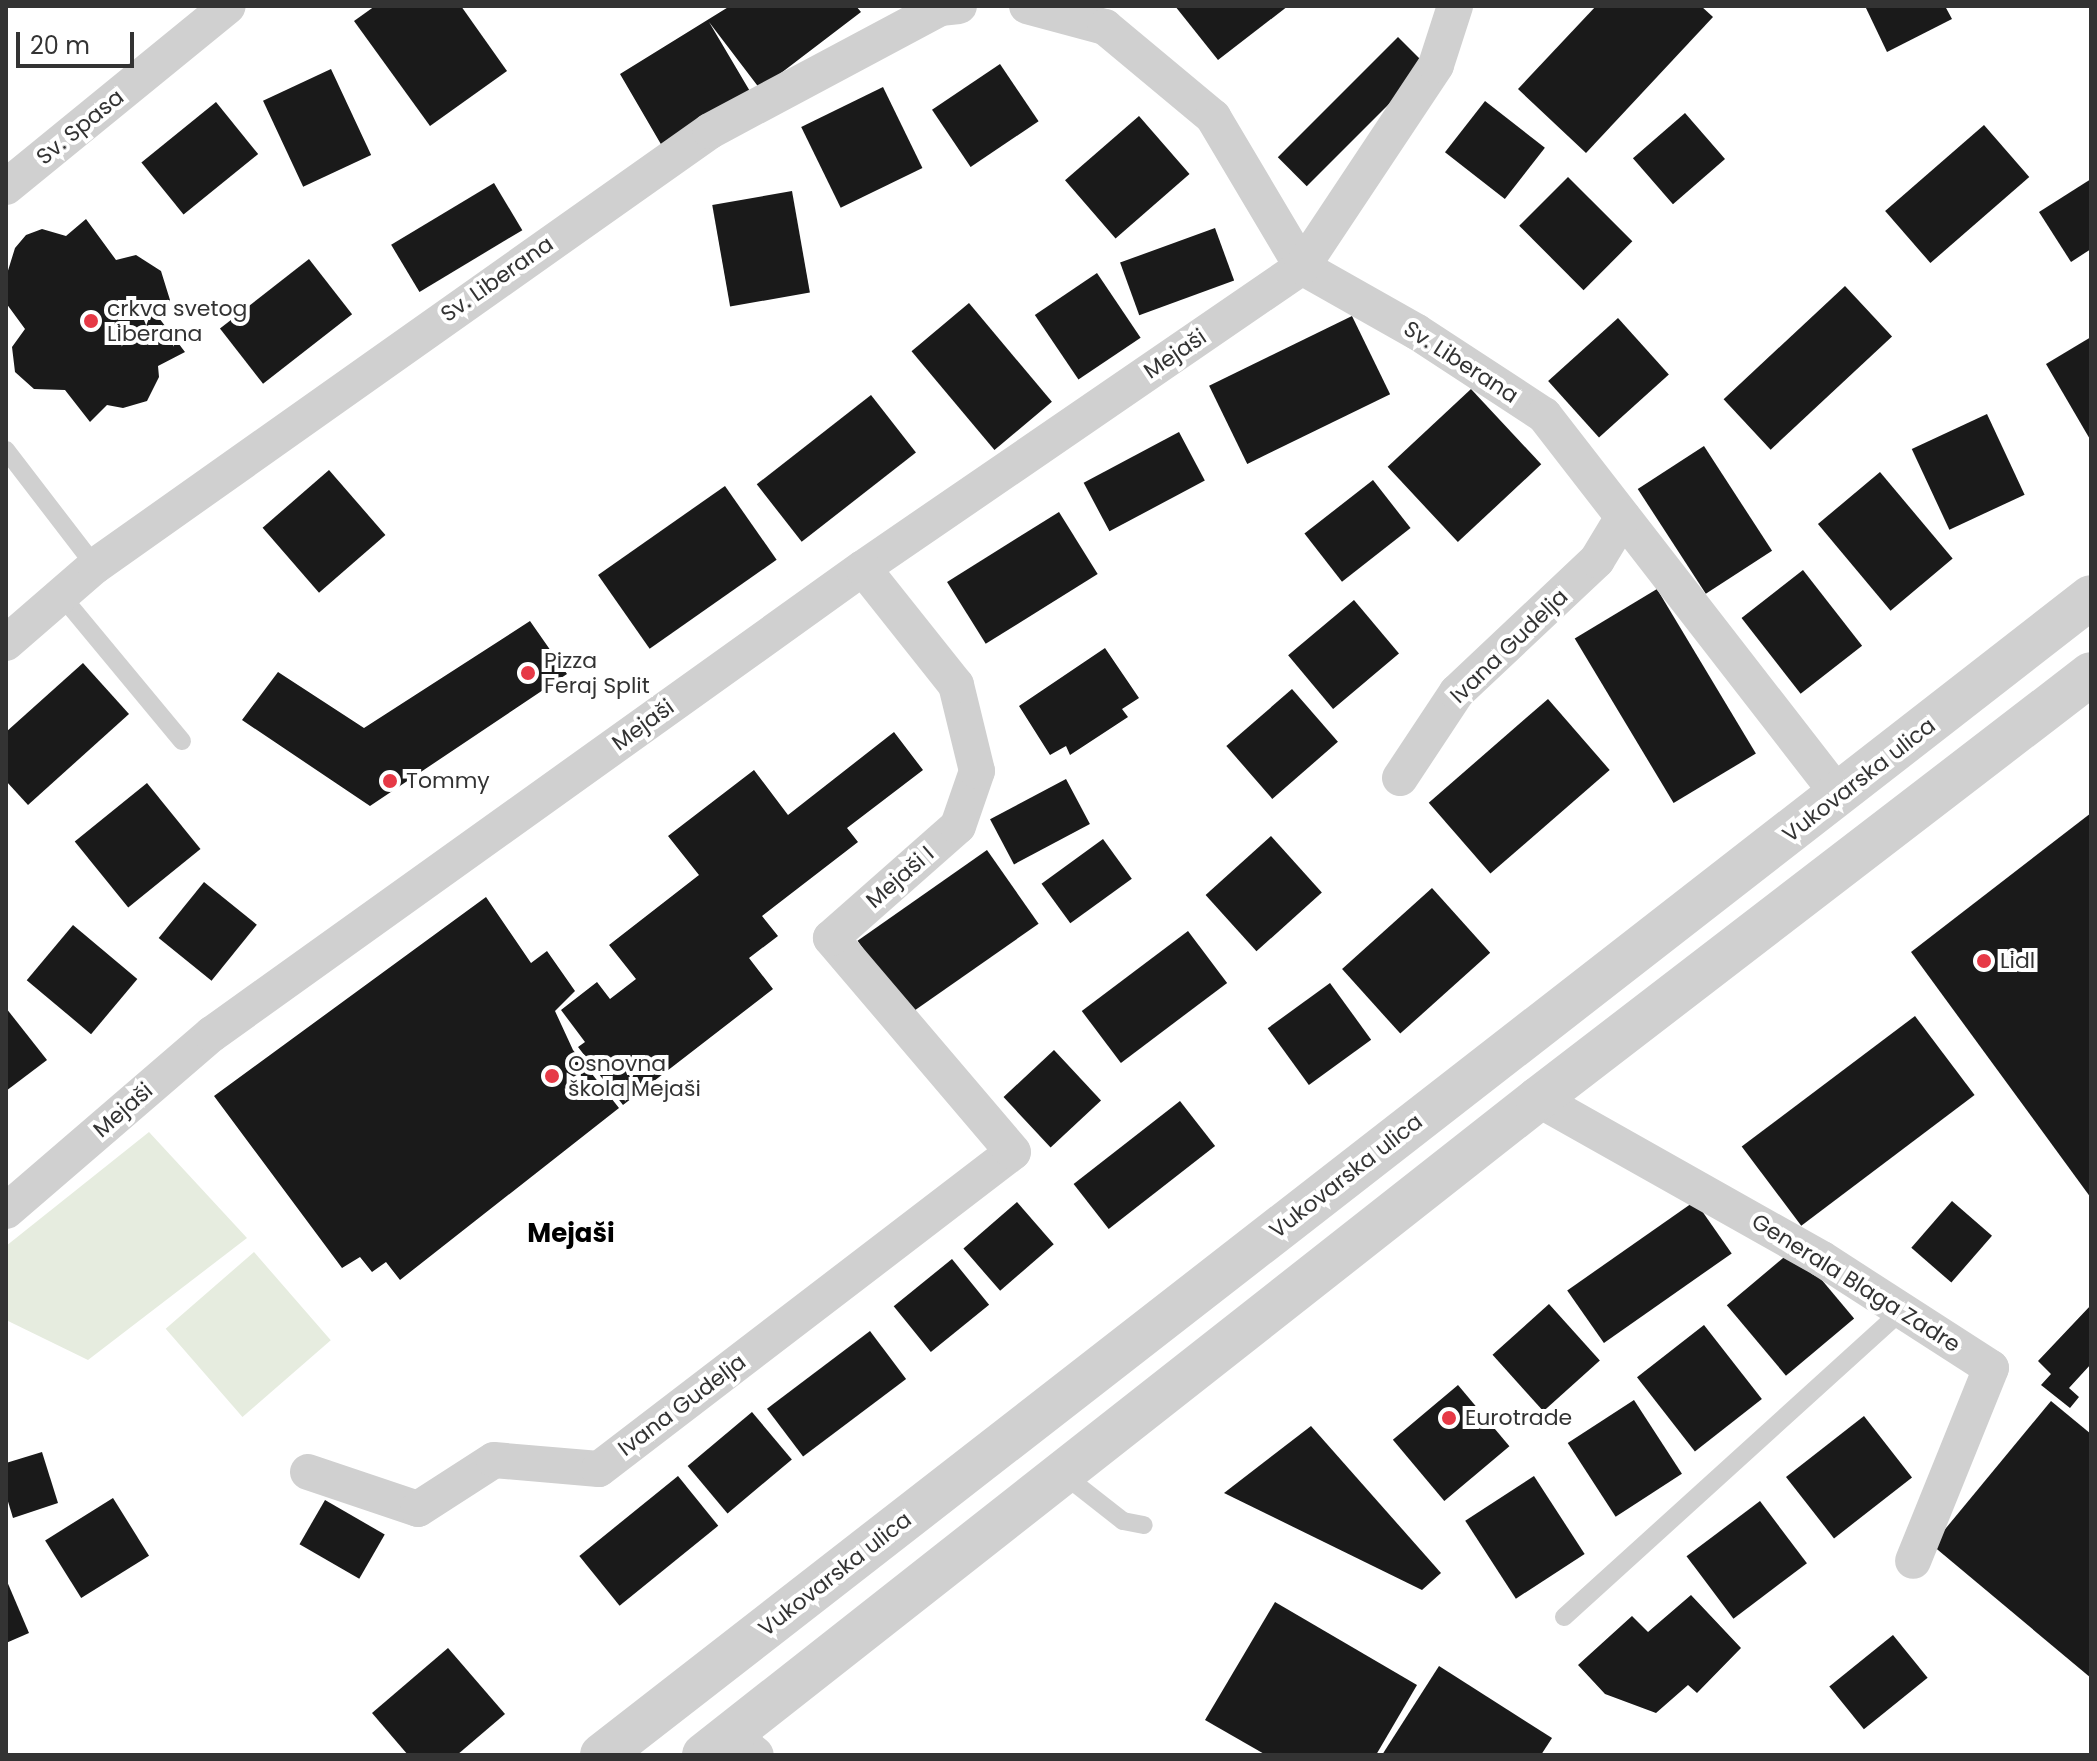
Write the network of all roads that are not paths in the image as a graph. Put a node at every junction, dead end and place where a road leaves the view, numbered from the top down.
1 (228, 6) edge
2 (959, 6) edge
3 (1027, 6) edge
4 (1455, 6) edge
5 (6, 187) edge
6 (1302, 267) junction
7 (6, 450) edge
8 (1623, 517) junction
9 (95, 566) junction
10 (863, 568) junction
11 (60, 594) junction
12 (2091, 597) edge
13 (6, 643) edge
14 (2091, 674) edge
15 (182, 741) dead end
16 (1400, 778) dead end
17 (1839, 795) junction
18 (1538, 1099) junction
19 (1013, 1152) joint
20 (6, 1211) edge
21 (1902, 1310) junction
22 (308, 1472) dead end
23 (1063, 1474) junction
24 (1144, 1525) dead end
25 (1913, 1561) dead end
26 (1564, 1617) dead end
27 (730, 1748) edge
28 (602, 1755) edge

1 - 5 street, Sv. Spasa
2 - 9 street, Sv. Liberana
3 - 6 street, Sv. Liberana
4 - 6 street
6 - 8 street, Sv. Liberana
6 - 10 street, Mejaši
7 - 9 lane
8 - 16 street, Ivana Gudelja
8 - 17 street, Sv. Liberana
9 - 11 street, Sv. Liberana
10 - 19 street, Mejaši I
10 - 20 street, Mejaši
11 - 13 street, Sv. Liberana
11 - 15 lane
12 - 17 street, Vukovarska ulica
14 - 18 street
17 - 28 street, Vukovarska ulica
18 - 21 street, Generala Blaga Zadre
18 - 23 street
19 - 22 street, Ivana Gudelja
21 - 25 street, Generala Blaga Zadre
21 - 26 lane
23 - 24 lane
23 - 27 street

